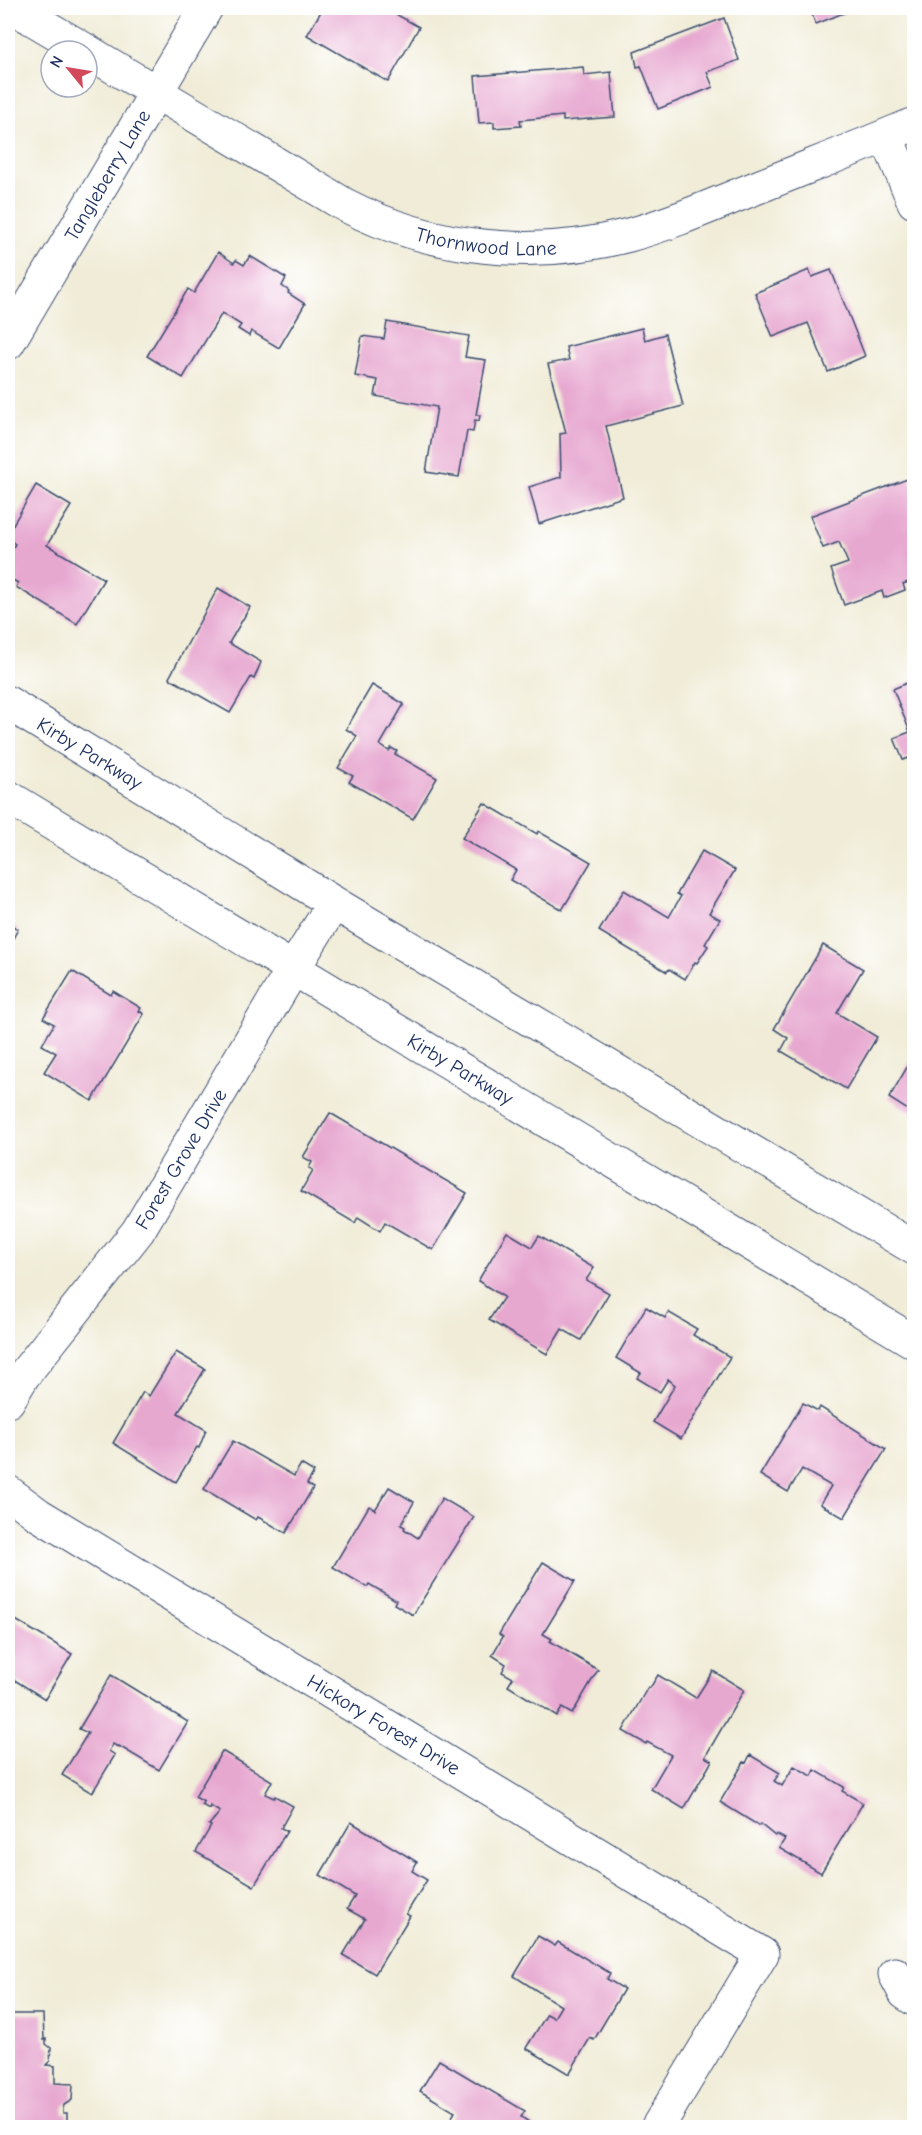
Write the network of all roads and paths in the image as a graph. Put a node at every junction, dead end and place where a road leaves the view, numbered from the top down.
1 (14, 8) edge
2 (206, 8) edge
3 (67, 39) edge
4 (99, 58) edge
5 (157, 93) junction
6 (900, 130) edge
7 (915, 202) edge
8 (8, 343) edge
9 (8, 703) edge
10 (8, 796) edge
11 (334, 903) junction
12 (293, 969) junction
13 (915, 1248) edge
14 (915, 1342) edge
15 (8, 1401) edge
16 (8, 1492) edge
17 (657, 2127) edge

1 - 3 street, Thornwood Lane
2 - 5 street, Tangleberry Lane
4 - 5 street, Thornwood Lane
5 - 6 street, Thornwood Lane
5 - 8 street, Tangleberry Lane
6 - 7 street
9 - 11 street, Kirby Parkway
10 - 12 street, Kirby Parkway
11 - 12 street, Forest Grove Drive
11 - 13 street, Kirby Parkway
12 - 14 street, Kirby Parkway
12 - 15 street, Forest Grove Drive
16 - 17 street, Hickory Forest Drive

